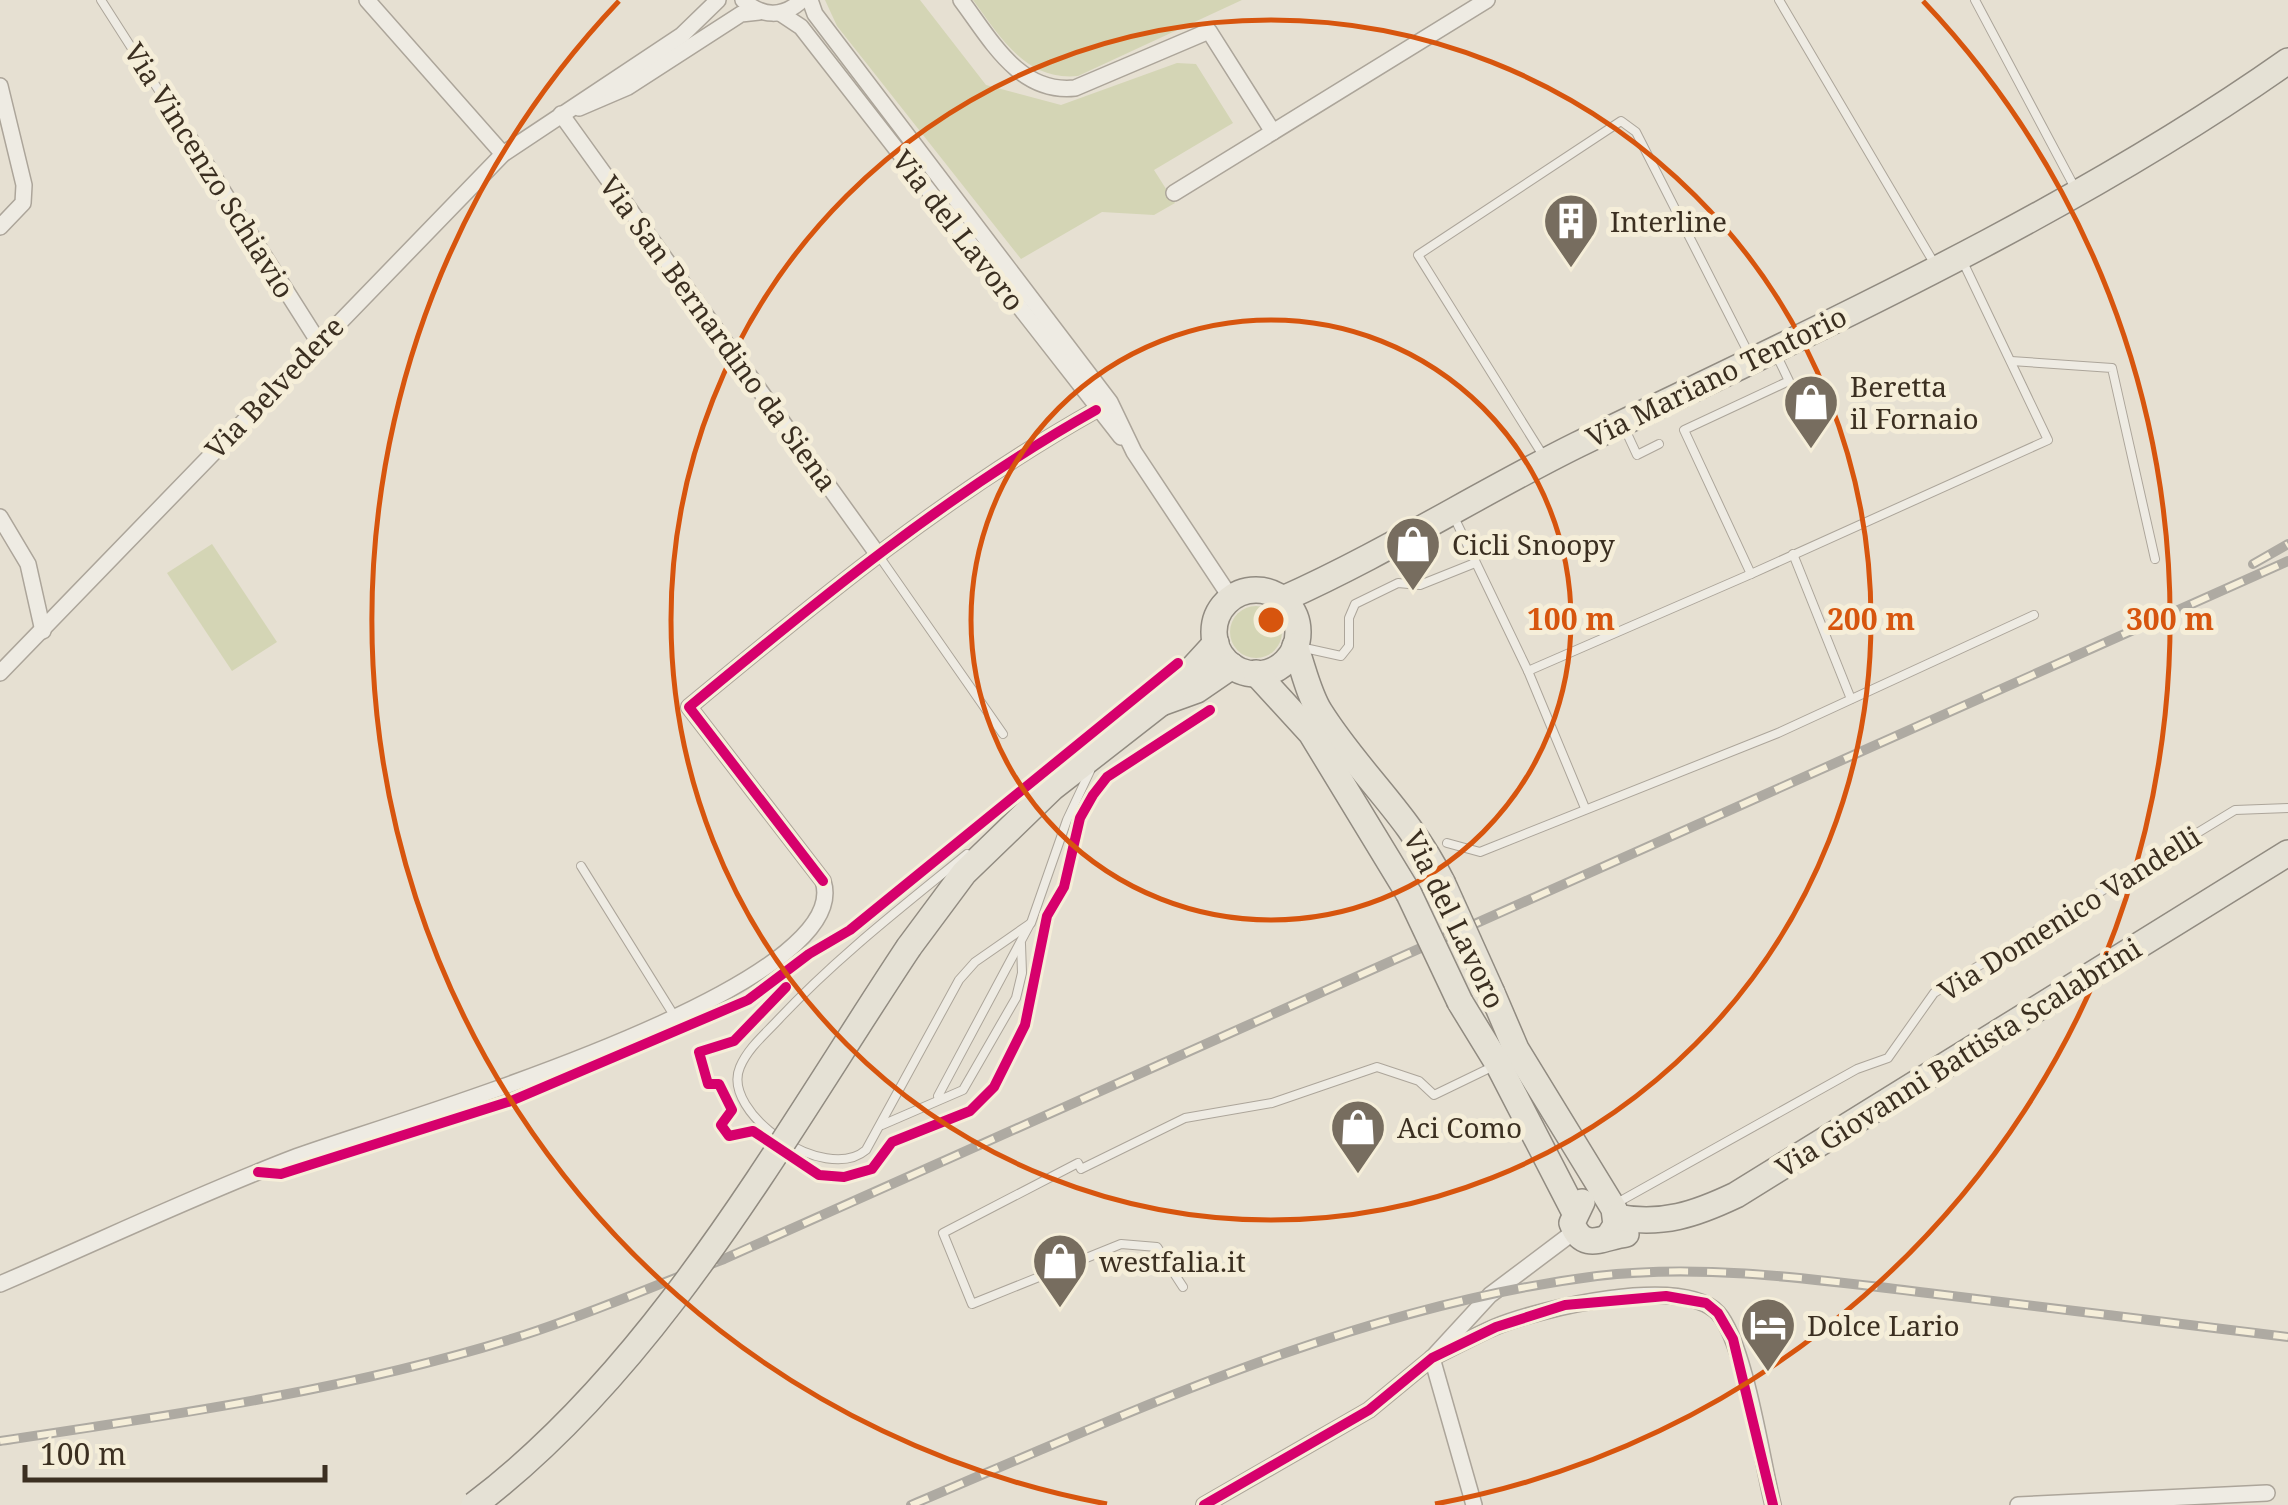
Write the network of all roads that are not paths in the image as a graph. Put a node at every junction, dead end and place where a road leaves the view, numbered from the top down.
1 (101, 0) edge
2 (366, 0) edge
3 (718, 0) edge
4 (743, 0) edge
5 (802, 0) edge
6 (810, 0) edge
7 (962, 0) edge
8 (1487, 0) edge
9 (1779, 0) edge
10 (1975, 0) edge
11 (759, 12) junction
12 (780, 13) junction
13 (2288, 61) edge
14 (0, 86) edge
15 (561, 114) junction
16 (1273, 132) junction
17 (186, 133) joint
18 (503, 154) junction
19 (2077, 192) junction
20 (1174, 193) dead end
21 (0, 227) edge
22 (1959, 253) junction
23 (1935, 266) junction
24 (318, 341) junction
25 (1763, 355) junction
26 (2010, 361) junction
27 (1096, 410) junction
28 (1623, 423) junction
29 (1660, 444) dead end
30 (1134, 452) junction
31 (1546, 460) junction
32 (1450, 510) junction
33 (0, 518) edge
34 (876, 552) junction
35 (1793, 554) junction
36 (2155, 559) dead end
37 (1475, 562) junction
38 (1750, 574) junction
39 (1231, 598) junction
40 (2034, 615) dead end
41 (1292, 622) junction
42 (43, 631) junction
43 (1216, 643) junction
44 (1244, 670) junction
45 (1528, 671) junction
46 (0, 672) edge
47 (1851, 699) junction
48 (1162, 703) junction
49 (1003, 734) dead end
50 (1111, 744) junction
51 (1584, 808) junction
52 (2288, 808) edge
53 (1015, 829) junction
54 (1447, 843) dead end
55 (2288, 854) edge
56 (581, 866) dead end
57 (1031, 923) junction
58 (1021, 944) junction
59 (675, 1017) junction
60 (1498, 1064) junction
61 (935, 1100) junction
62 (882, 1125) junction
63 (1611, 1215) junction
64 (1574, 1221) junction
65 (0, 1284) edge
66 (1183, 1287) dead end
67 (1432, 1358) junction
68 (2268, 1493) dead end
69 (476, 1501) edge
70 (1204, 1505) edge
71 (1474, 1505) edge
72 (1773, 1505) edge
73 (2018, 1505) edge

1 - 17 lane, Via Vincenzo Schiavio
2 - 18 street
3 - 15 street, Via Belvedere
4 - 11 street
5 - 12 street
6 - 30 street, Via del Lavoro
7 - 16 street
8 - 16 street
9 - 23 lane
10 - 19 lane
11 - 12 street
11 - 15 street, Via Belvedere
12 - 27 street, Via del Lavoro
13 - 19 main road, Via Mariano Tentorio
14 - 21 street
15 - 18 street, Via Belvedere
15 - 34 street, Via San Bernardino da Siena
16 - 20 street
17 - 24 street, Via Vincenzo Schiavio
18 - 24 street, Via Belvedere
19 - 22 main road, Via Mariano Tentorio
22 - 23 main road, Via Mariano Tentorio
22 - 26 lane
23 - 25 main road, Via Mariano Tentorio
24 - 42 street, Via Belvedere
25 - 28 main road, Via Mariano Tentorio
25 - 31 lane
25 - 38 lane
26 - 35 lane
26 - 36 lane
27 - 30 street, Via del Lavoro
27 - 34 street
28 - 29 lane
28 - 31 main road, Via Mariano Tentorio
30 - 39 street, Via del Lavoro
31 - 32 main road, Via Mariano Tentorio
32 - 37 lane
32 - 41 main road, Via Mariano Tentorio
33 - 42 street
34 - 49 lane, Via San Bernardino da Siena
34 - 59 street
35 - 38 lane
35 - 47 lane
37 - 41 lane
37 - 45 lane
38 - 45 lane
39 - 41 main road
39 - 43 main road
40 - 47 lane
41 - 44 main road
41 - 63 main road, Via del Lavoro, bridge
42 - 46 street, Via Belvedere
43 - 44 main road
43 - 48 main road
44 - 48 main road
44 - 60 main road, Via del Lavoro, bridge
45 - 51 lane
47 - 51 lane
48 - 50 main road
50 - 53 main road
50 - 57 lane
51 - 54 lane
52 - 63 lane, Via Domenico Vandelli
53 - 62 lane
53 - 69 main road, bridge
55 - 63 main road, Via Giovanni Battista Scalabrini
56 - 59 lane
57 - 58 lane
57 - 62 lane
58 - 61 lane
58 - 61 lane
59 - 65 street
60 - 64 main road, Via del Lavoro
60 - 66 lane
61 - 62 lane
63 - 64 main road
63 - 64 main road, Via Giovanni Battista Scalabrini
64 - 67 street
67 - 70 street
67 - 71 street
67 - 72 street
68 - 73 street

